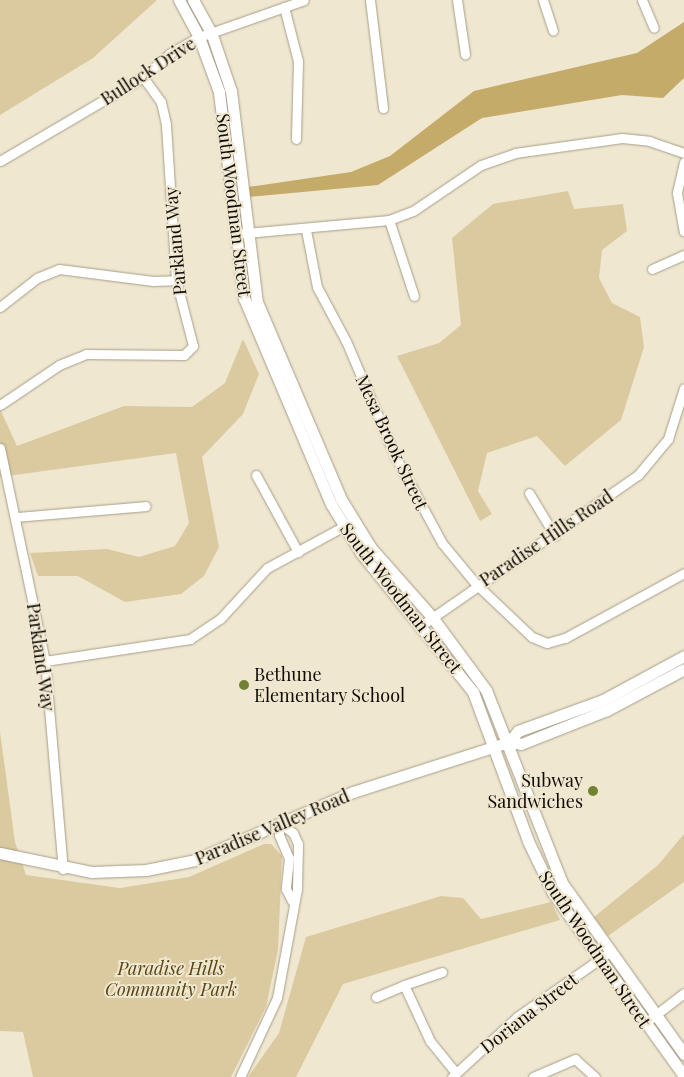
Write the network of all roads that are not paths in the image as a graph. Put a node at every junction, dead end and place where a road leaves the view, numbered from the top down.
1 (179, 0) edge
2 (193, 0) edge
3 (304, 0) edge
4 (370, 0) edge
5 (457, 0) edge
6 (543, 0) edge
7 (642, 0) edge
8 (284, 7) junction
9 (654, 28) dead end
10 (553, 30) dead end
11 (211, 32) junction
12 (200, 37) junction
13 (465, 54) dead end
14 (143, 77) junction
15 (383, 108) dead end
16 (296, 139) dead end
17 (684, 152) edge
18 (0, 161) edge
19 (684, 162) edge
20 (389, 220) junction
21 (306, 230) junction
22 (684, 231) edge
23 (240, 233) junction
24 (684, 255) edge
25 (652, 269) dead end
26 (176, 280) junction
27 (414, 296) dead end
28 (0, 307) edge
29 (684, 388) edge
30 (0, 405) edge
31 (0, 448) edge
32 (256, 475) dead end
33 (529, 493) dead end
34 (146, 506) dead end
35 (16, 517) junction
36 (348, 524) junction
37 (555, 536) junction
38 (298, 552) junction
39 (684, 573) edge
40 (476, 584) junction
41 (432, 617) junction
42 (422, 625) junction
43 (684, 656) edge
44 (45, 661) junction
45 (684, 670) edge
46 (509, 742) junction
47 (496, 746) junction
48 (280, 823) junction
49 (0, 853) edge
50 (63, 869) junction
51 (292, 901) junction
52 (605, 956) junction
53 (442, 972) dead end
54 (404, 985) junction
55 (684, 993) edge
56 (376, 996) dead end
57 (656, 1014) junction
58 (645, 1023) junction
59 (684, 1054) edge
60 (454, 1075) edge
61 (684, 1076) edge
62 (240, 1077) edge
63 (533, 1077) edge
64 (595, 1077) edge

1 - 12 main road, South Woodman Street
2 - 11 main road, South Woodman Street
3 - 8 street, Bullock Drive
4 - 15 street
5 - 13 street
6 - 10 street
7 - 9 street
8 - 11 street, Bullock Drive
8 - 16 street
11 - 12 street, Bullock Drive
11 - 23 main road, South Woodman Street
12 - 14 street, Bullock Drive
12 - 23 main road, South Woodman Street
14 - 18 street, Bullock Drive
14 - 26 street, Parkland Way
17 - 20 street
19 - 22 street
20 - 21 street
20 - 27 street
21 - 23 street
21 - 40 street, Mesa Brook Street
23 - 36 main road, South Woodman Street
24 - 25 street
26 - 28 street
26 - 30 street, Parkland Way
29 - 37 street, Paradise Hills Road
31 - 35 street, Parkland Way
32 - 38 street
33 - 37 street
34 - 35 street
35 - 44 street, Parkland Way
36 - 38 street
36 - 41 main road, South Woodman Street
36 - 42 main road, South Woodman Street
37 - 40 street, Paradise Hills Road
38 - 44 street
39 - 40 street, Mesa Brook Street
40 - 41 street, Paradise Hills Road
41 - 42 street, Paradise Hills Road
41 - 46 main road, South Woodman Street
42 - 47 main road, South Woodman Street
43 - 46 main road, Paradise Valley Road
44 - 50 street, Parkland Way
45 - 46 main road, Paradise Valley Road
46 - 47 main road, Paradise Valley Road
46 - 52 main road, South Woodman Street
47 - 48 main road, Paradise Valley Road
47 - 52 main road, South Woodman Street
48 - 50 main road, Paradise Valley Road
48 - 51 street
48 - 51 street
49 - 50 main road, Paradise Valley Road
51 - 62 street
52 - 57 main road, South Woodman Street
52 - 58 main road, South Woodman Street
52 - 60 street, Doriana Street
53 - 54 street
54 - 56 street
54 - 60 street
55 - 57 street
57 - 58 street
57 - 59 main road, South Woodman Street
58 - 61 main road, South Woodman Street
63 - 64 street

